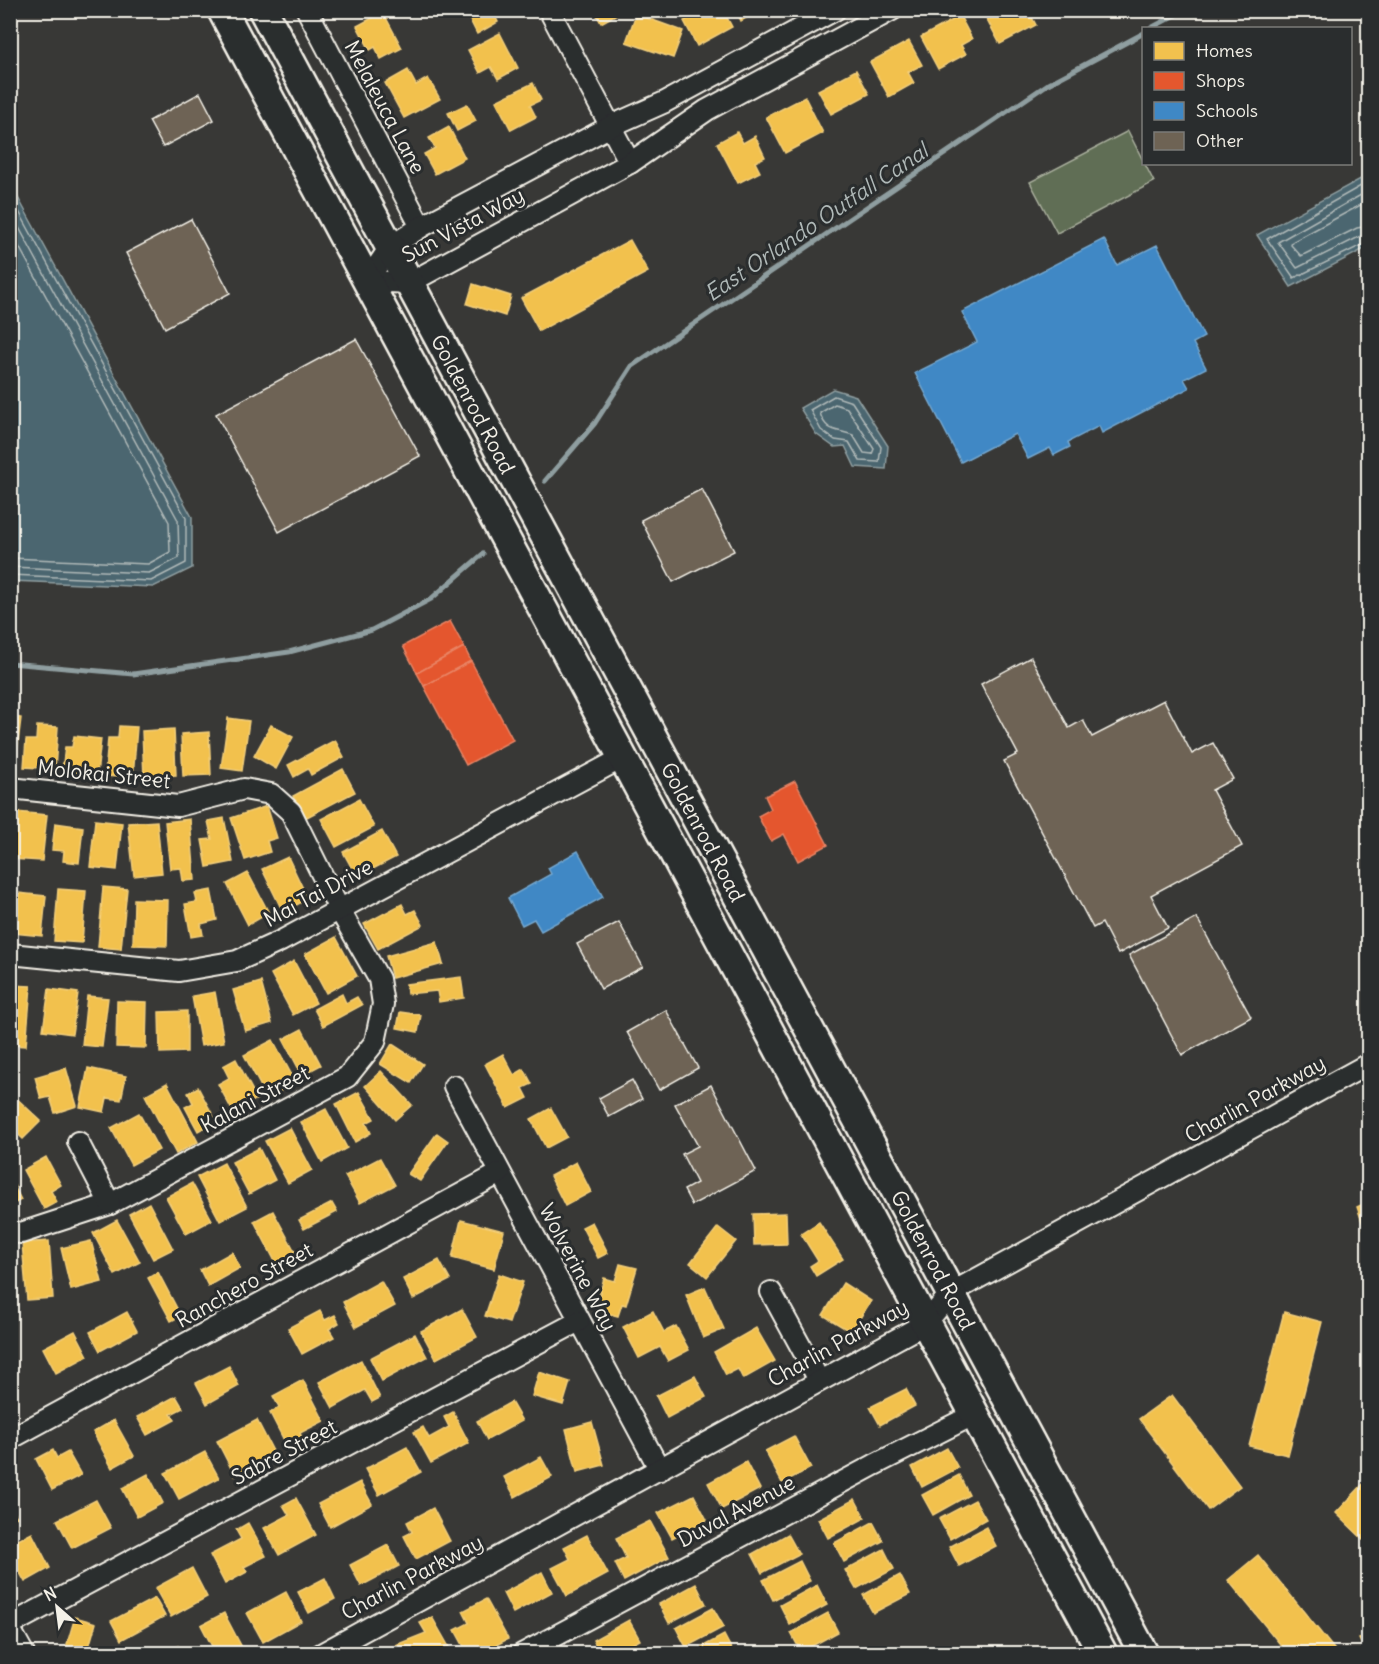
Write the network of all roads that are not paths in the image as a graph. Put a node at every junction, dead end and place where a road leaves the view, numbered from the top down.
1 (222, 10) edge
2 (263, 10) edge
3 (307, 10) edge
4 (549, 10) edge
5 (835, 10) edge
6 (892, 10) edge
7 (611, 126) junction
8 (630, 163) junction
9 (421, 227) junction
10 (390, 247) junction
11 (368, 281) junction
12 (409, 283) junction
13 (549, 615) junction
14 (655, 743) junction
15 (622, 758) junction
16 (10, 788) edge
17 (738, 897) junction
18 (339, 909) junction
19 (10, 954) edge
20 (1368, 1064) edge
21 (454, 1086) dead end
22 (78, 1142) dead end
23 (500, 1173) junction
24 (110, 1204) junction
25 (10, 1232) edge
26 (771, 1292) dead end
27 (951, 1293) junction
28 (579, 1321) junction
29 (926, 1323) junction
30 (819, 1380) junction
31 (975, 1414) junction
32 (10, 1439) edge
33 (660, 1470) junction
34 (10, 1627) edge
35 (24, 1653) edge
36 (321, 1653) edge
37 (522, 1653) edge
38 (1103, 1653) edge
39 (1144, 1653) edge

1 - 11 main road, Goldenrod Road
2 - 10 main road, Goldenrod Road
3 - 9 street, Melaleuca Lane
4 - 7 street
5 - 7 street, Sun Vista Way
6 - 8 street, Sun Vista Way
7 - 8 street
7 - 9 street, Sun Vista Way
8 - 12 street, Sun Vista Way
9 - 10 street, Sun Vista Way
10 - 11 street, Sun Vista Way
10 - 12 main road, Goldenrod Road
11 - 12 street, Sun Vista Way
11 - 13 main road, Goldenrod Road
12 - 14 main road, Goldenrod Road
13 - 14 main road
13 - 15 main road, Goldenrod Road
14 - 17 main road, Goldenrod Road
15 - 17 main road
15 - 18 street, Mai Tai Drive
15 - 29 main road, Goldenrod Road
16 - 18 street, Molokai Street
17 - 27 main road, Goldenrod Road
18 - 19 street, Mai Tai Drive
18 - 24 street, Kalani Street
20 - 27 street, Charlin Parkway
21 - 23 street, Wolverine Way
22 - 24 street
23 - 28 street, Wolverine Way
23 - 32 street, Ranchero Street
24 - 25 street, Kalani Street
26 - 30 street
27 - 29 street, Charlin Parkway
27 - 39 main road, Goldenrod Road
28 - 33 street, Wolverine Way
28 - 34 street, Sabre Street
29 - 30 street, Charlin Parkway
29 - 31 main road, Goldenrod Road
30 - 33 street, Charlin Parkway
31 - 37 street, Duval Avenue
31 - 38 main road, Goldenrod Road
33 - 36 street, Charlin Parkway
34 - 35 street

